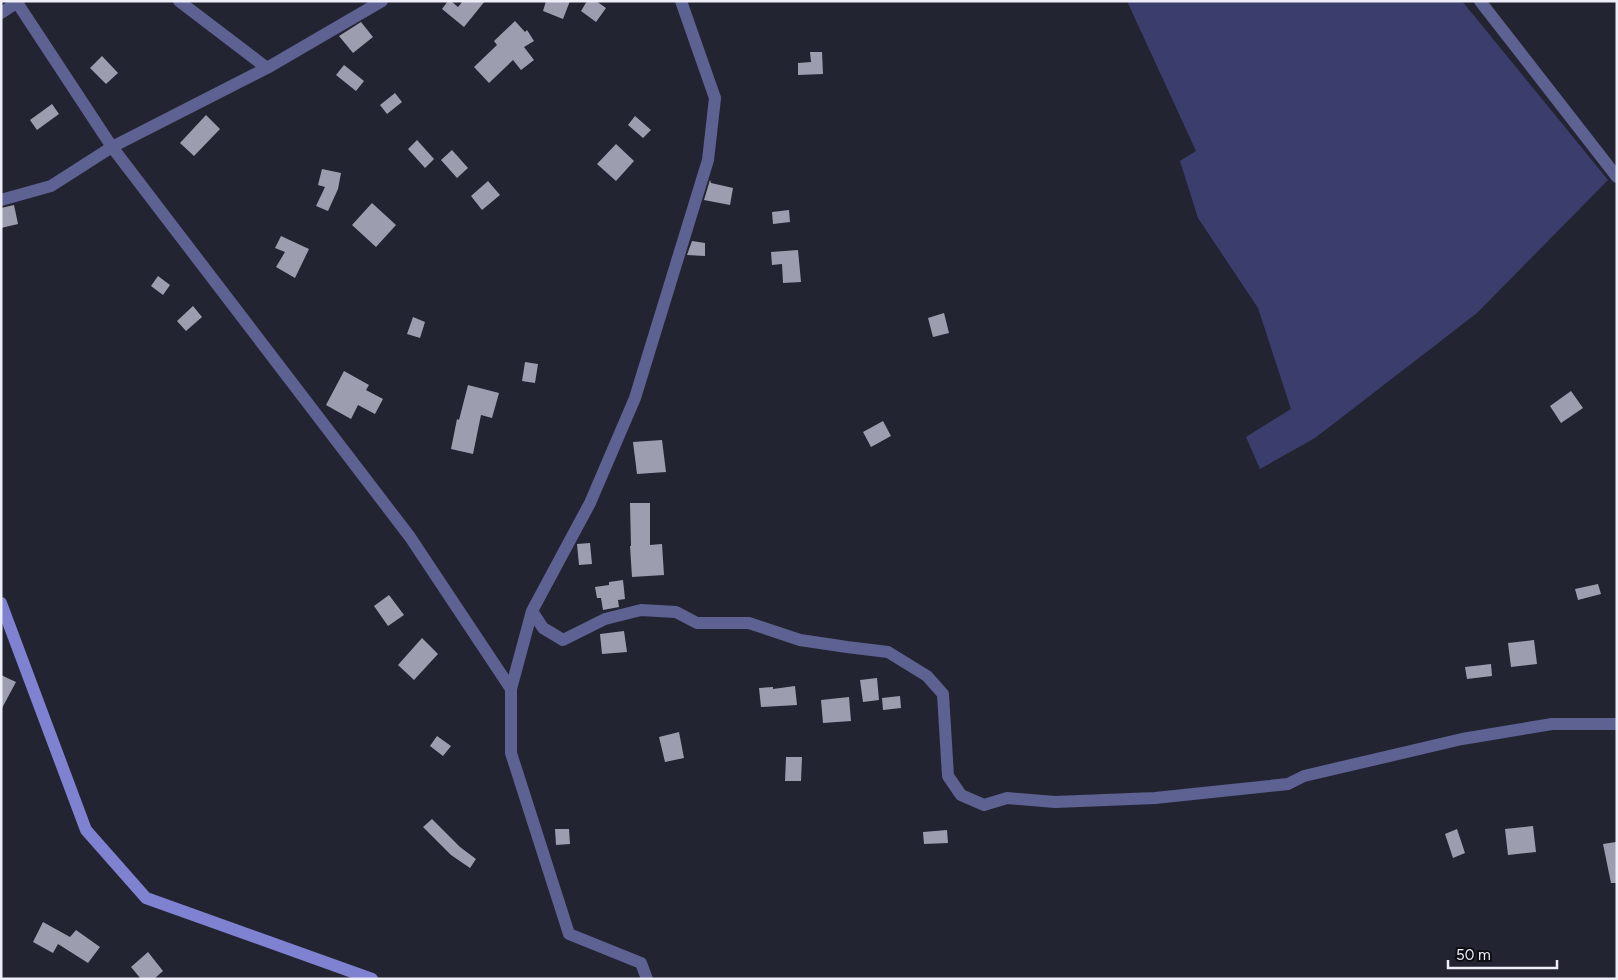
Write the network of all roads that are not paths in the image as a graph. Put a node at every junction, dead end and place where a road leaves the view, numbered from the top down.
1 (179, 1) edge
2 (382, 1) edge
3 (681, 1) edge
4 (1480, 1) edge
5 (18, 2) edge
6 (1, 13) edge
7 (267, 68) junction
8 (112, 147) junction
9 (1617, 177) edge
10 (1, 200) edge
11 (1, 603) edge
12 (532, 611) junction
13 (510, 689) junction
14 (1617, 724) edge
15 (372, 979) edge
16 (646, 979) edge

1 - 7 street
2 - 7 street
3 - 12 street
4 - 9 street
5 - 6 street
5 - 8 street
7 - 8 street
8 - 10 street
8 - 13 street
11 - 15 street
12 - 13 street
12 - 14 street
13 - 16 street

